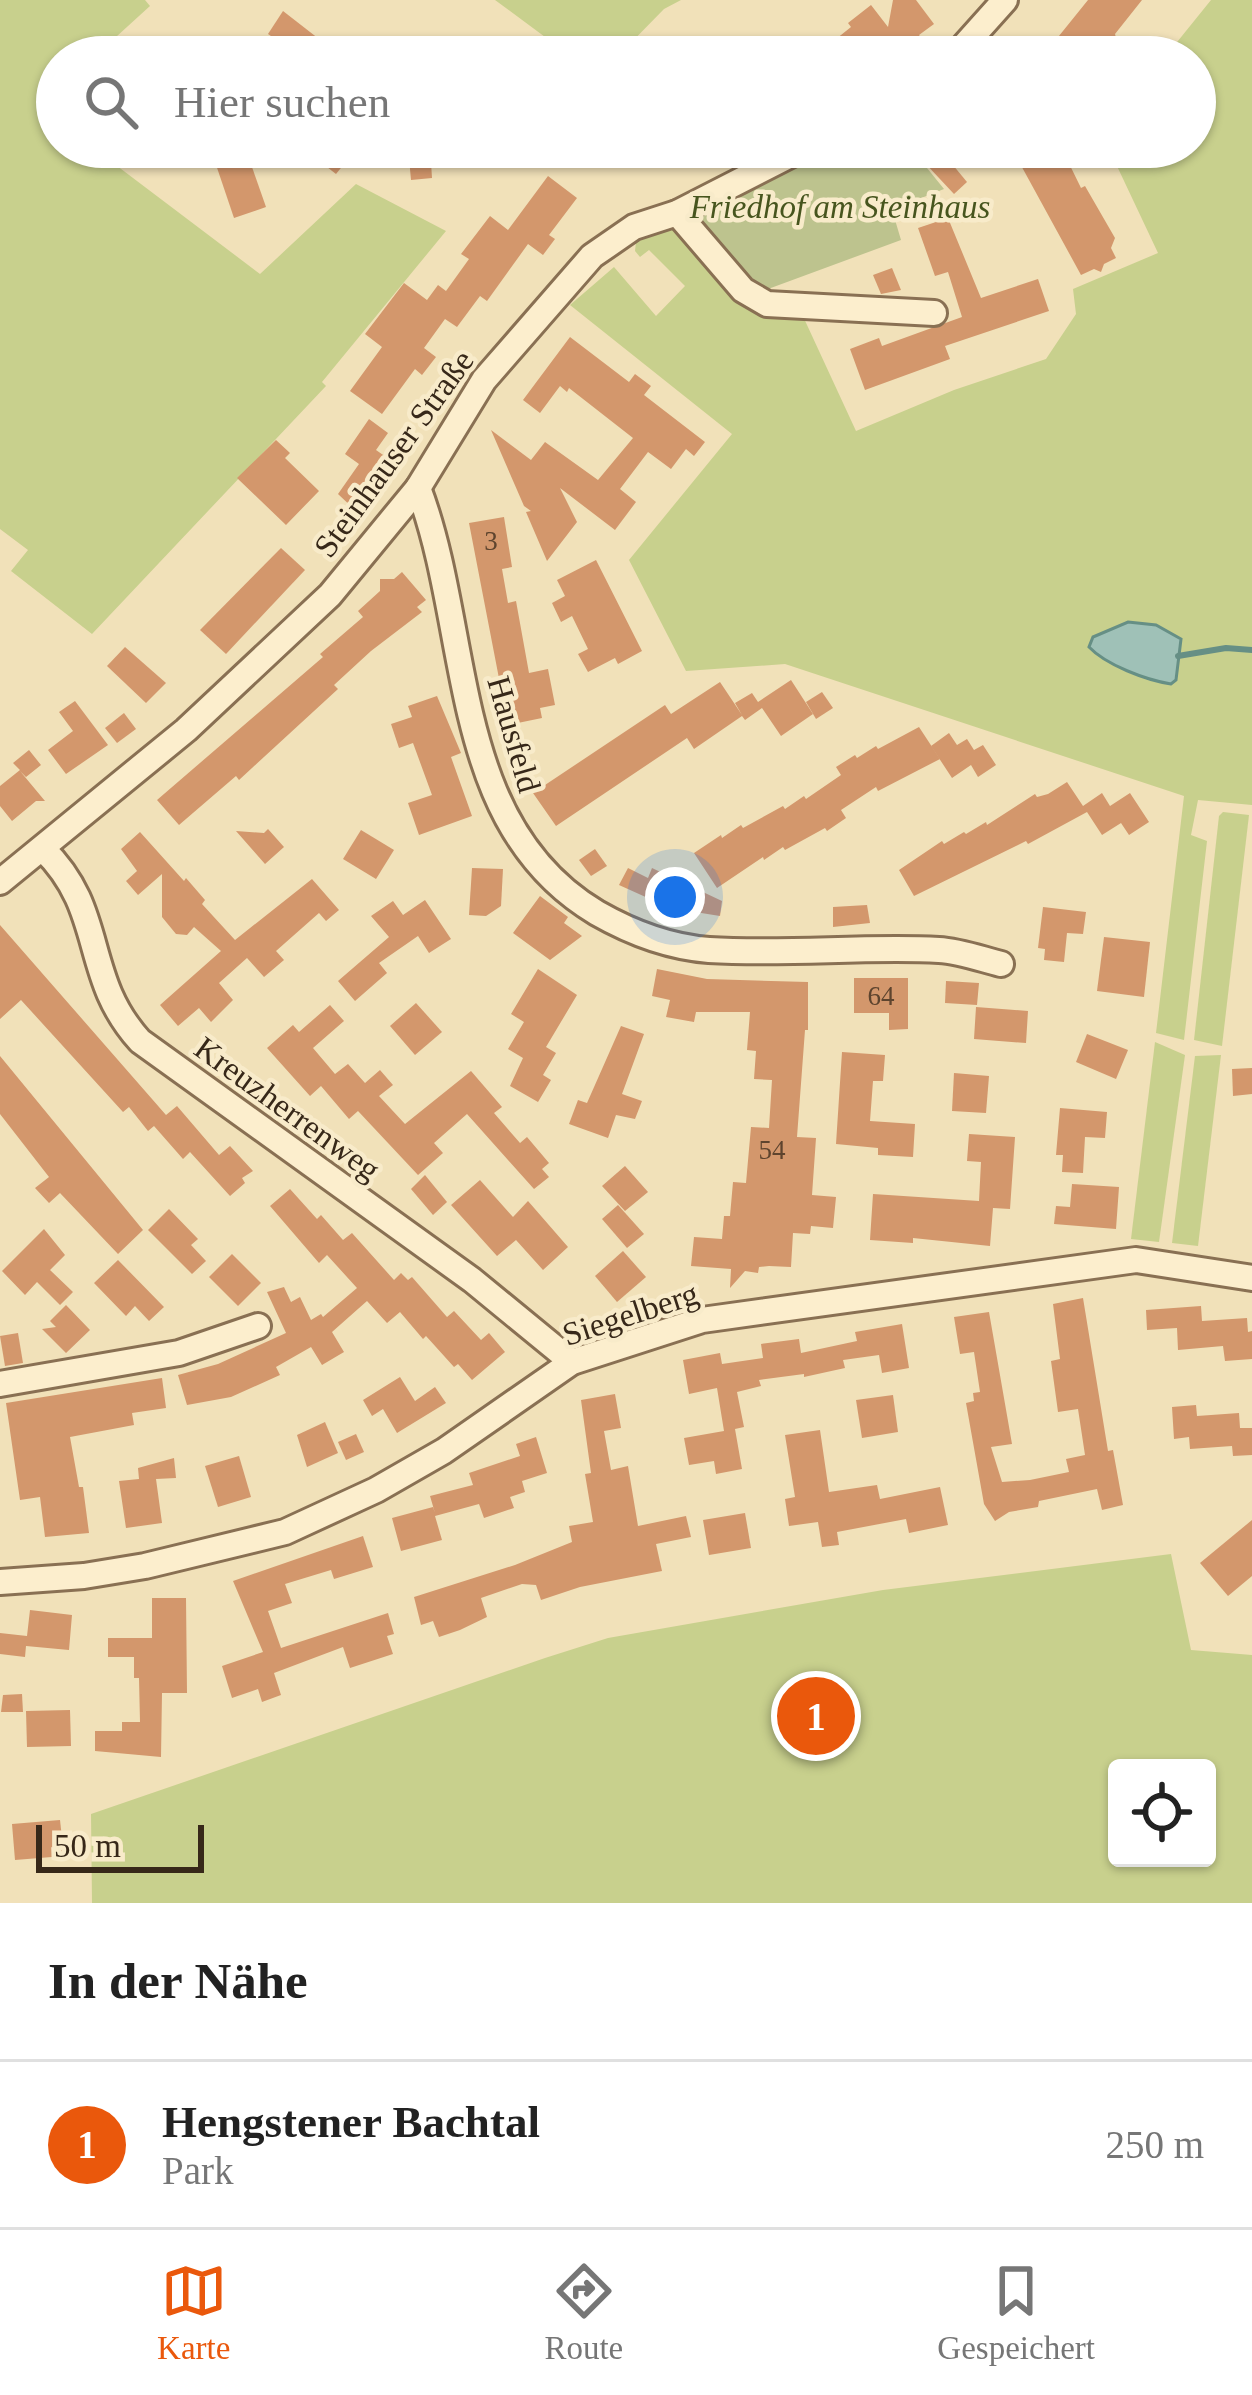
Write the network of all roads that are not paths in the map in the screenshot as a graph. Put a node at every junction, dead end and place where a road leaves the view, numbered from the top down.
1 (1005, 0) edge
2 (973, 36) edge
3 (765, 168) edge
4 (677, 213) junction
5 (934, 313) dead end
6 (418, 488) junction
7 (43, 849) junction
8 (0, 882) edge
9 (1001, 964) dead end
10 (1252, 1278) edge
11 (258, 1326) dead end
12 (572, 1363) junction
13 (0, 1384) edge
14 (0, 1582) edge

1 - 2 street
3 - 4 street, Steinhauser Straße
4 - 5 street
4 - 6 street, Steinhauser Straße
6 - 7 street, Steinhauser Straße
6 - 9 street, Hausfeld
7 - 8 street, Steinhauser Straße
7 - 12 street, Kreuzherrenweg
10 - 12 street, Siegelberg
11 - 13 street
12 - 14 street, Siegelberg

